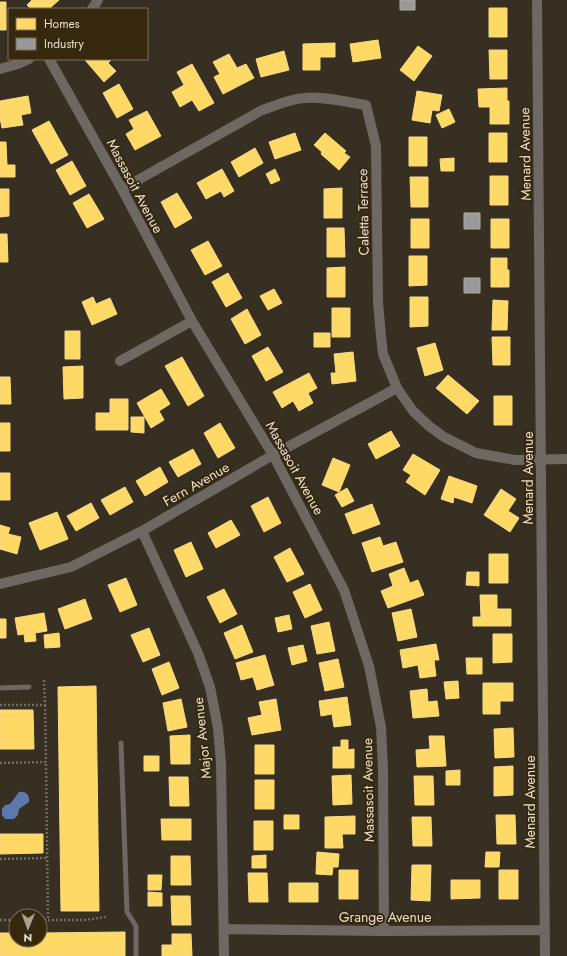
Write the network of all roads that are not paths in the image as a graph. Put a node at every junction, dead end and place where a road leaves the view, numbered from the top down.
1 (537, 0) edge
2 (27, 60) edge
3 (50, 60) edge
4 (0, 69) edge
5 (122, 189) junction
6 (192, 322) junction
7 (120, 361) dead end
8 (397, 388) junction
9 (273, 455) junction
10 (567, 459) edge
11 (542, 460) junction
12 (142, 531) junction
13 (0, 584) edge
14 (29, 687) dead end
15 (0, 688) edge
16 (120, 743) dead end
17 (224, 929) junction
18 (545, 930) junction
19 (384, 931) junction
20 (136, 956) edge
21 (224, 956) edge
22 (545, 956) edge

1 - 11 street, Menard Avenue
2 - 4 street
3 - 5 street, Massasoit Avenue
5 - 6 street, Massasoit Avenue
5 - 8 street, Caletta Terrace
6 - 7 street
6 - 9 street, Massasoit Avenue
8 - 9 street, Fern Avenue
8 - 11 street, Caletta Terrace
9 - 12 street, Fern Avenue
9 - 19 street, Massasoit Avenue
10 - 11 street, Caletta Terrace
11 - 18 street, Menard Avenue
12 - 13 street, Fern Avenue
12 - 17 street, Major Avenue
14 - 15 lane
16 - 20 lane
17 - 19 street, Grange Avenue
17 - 21 street, Major Avenue
18 - 19 street, Grange Avenue
18 - 22 street, Menard Avenue

